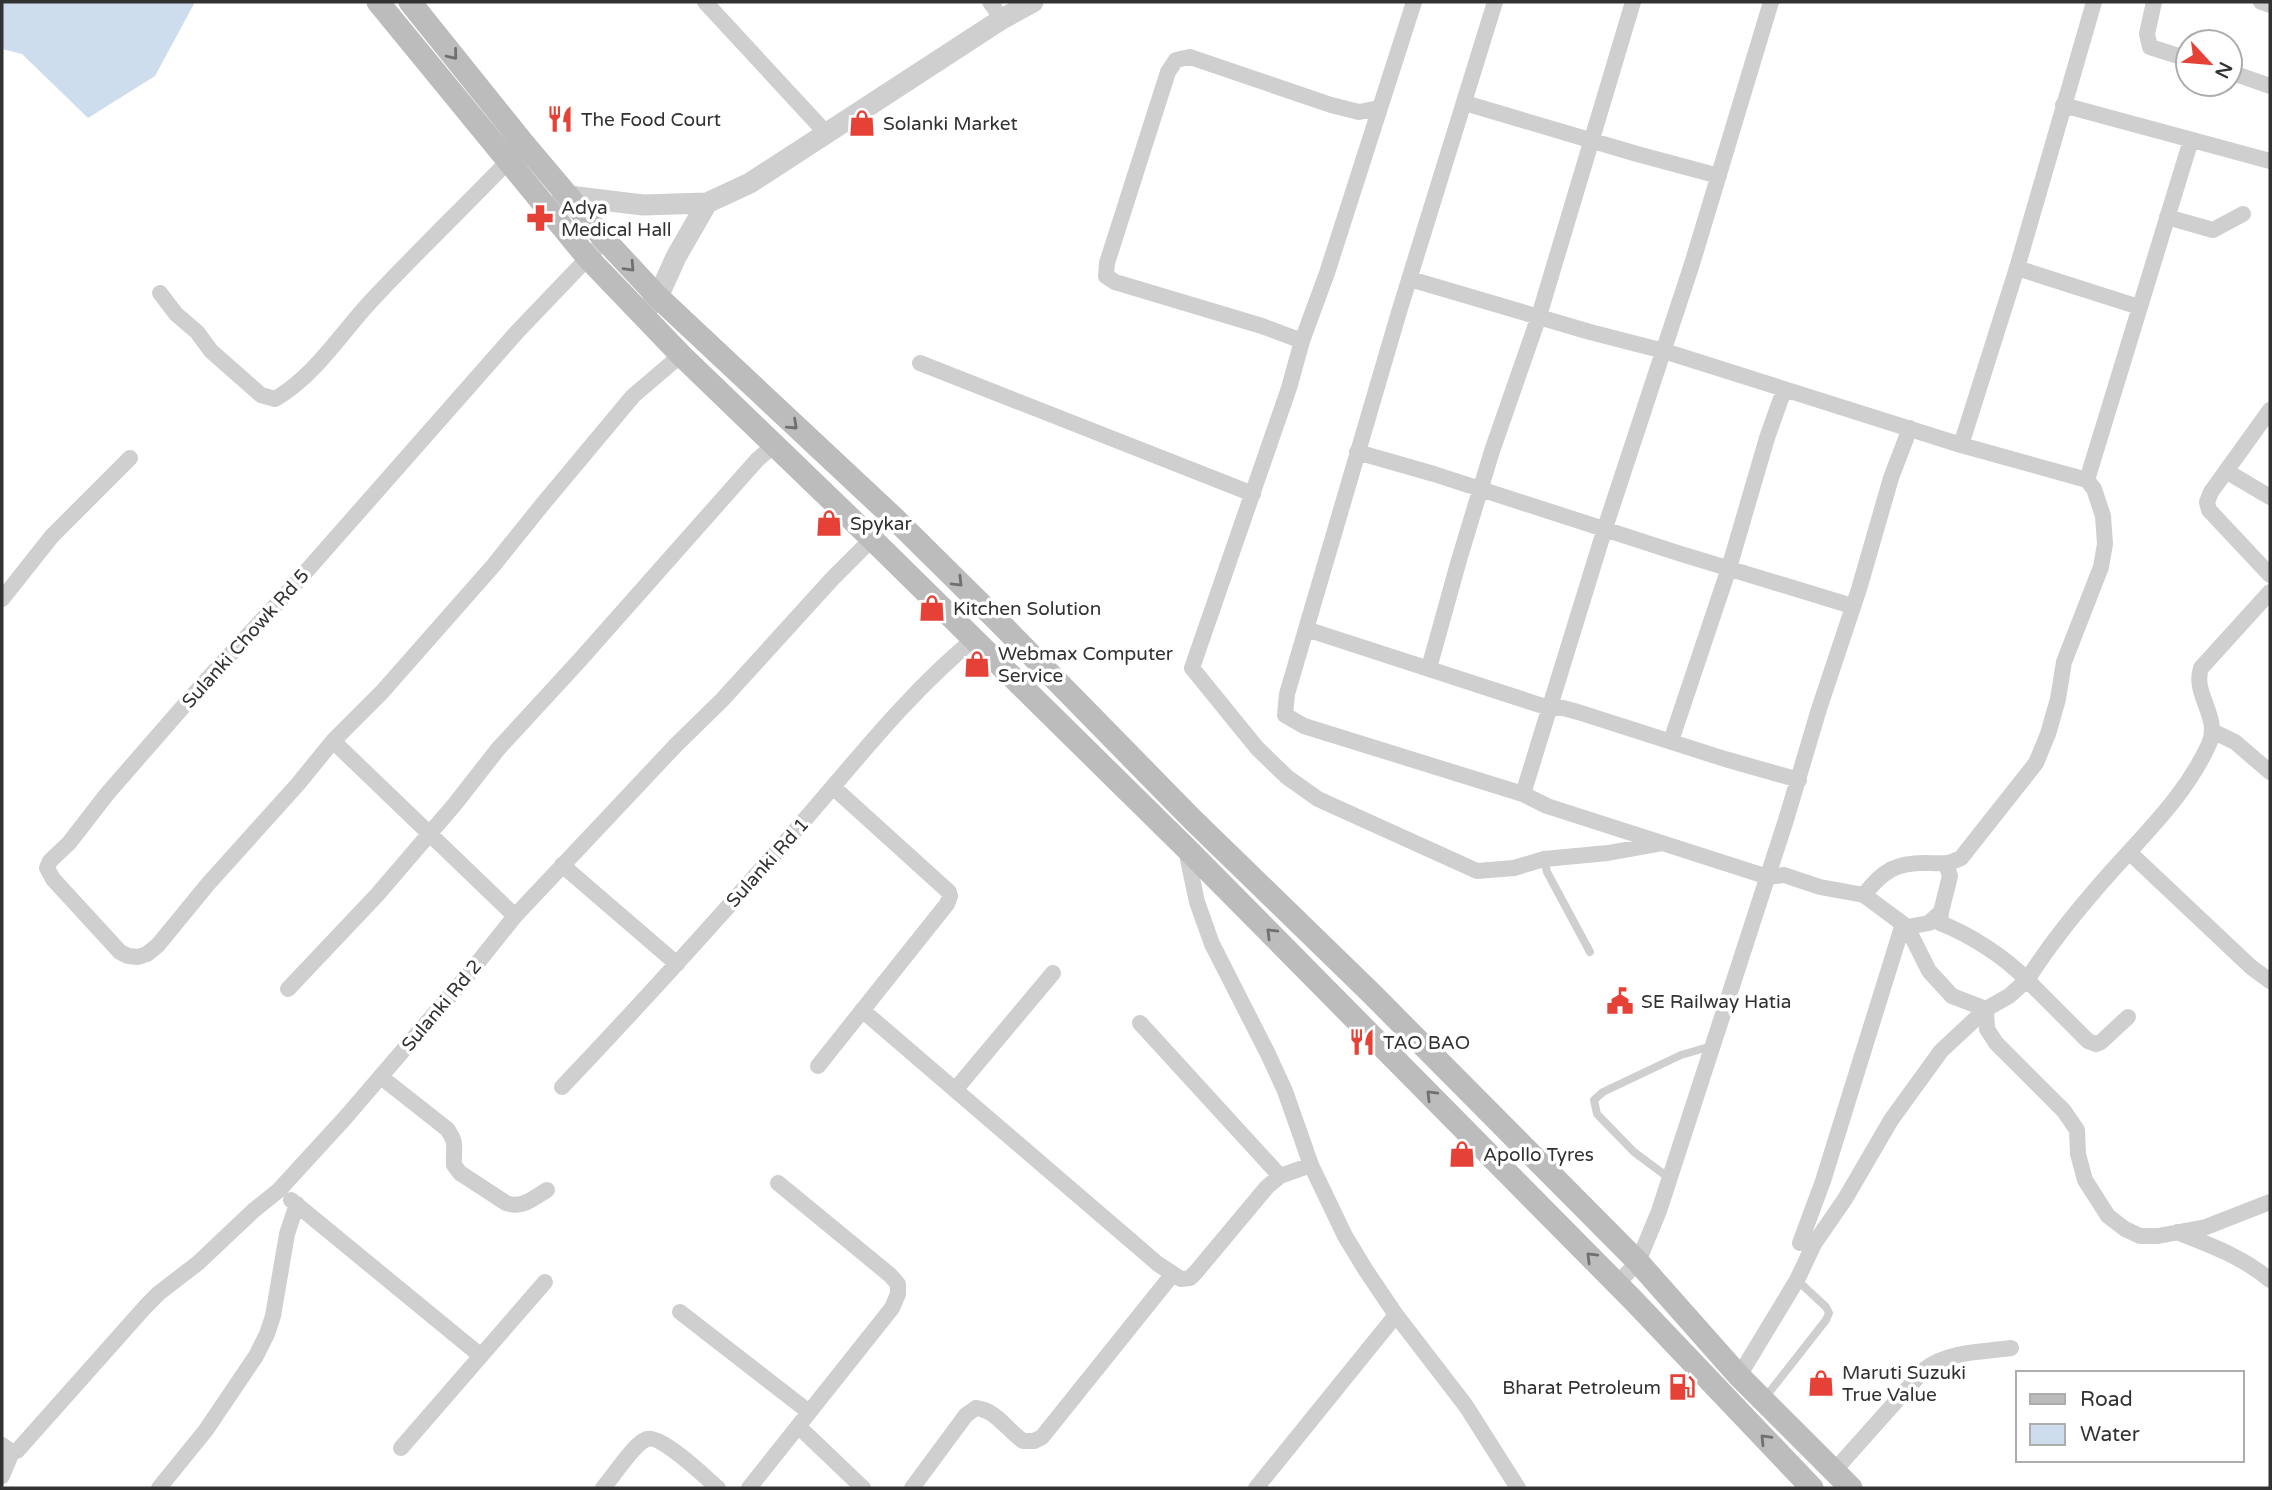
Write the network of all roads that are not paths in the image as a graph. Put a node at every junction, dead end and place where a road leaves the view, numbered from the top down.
1 (378, 2) edge
2 (410, 2) edge
3 (705, 2) edge
4 (1033, 2) edge
5 (1414, 2) edge
6 (1495, 2) edge
7 (1633, 2) edge
8 (1772, 2) edge
9 (2094, 2) edge
10 (2154, 2) edge
11 (2260, 2) edge
12 (2270, 5) edge
13 (996, 10) edge
14 (2174, 55) edge
15 (2244, 77) edge
16 (2270, 86) edge
17 (1465, 103) junction
18 (2063, 105) junction
19 (1379, 108) junction
20 (827, 134) junction
21 (1591, 140) junction
22 (2191, 140) junction
23 (524, 144) junction
24 (2270, 160) edge
25 (507, 162) junction
26 (1719, 176) junction
27 (569, 196) junction
28 (707, 202) junction
29 (548, 211) junction
30 (2244, 214) dead end
31 (2167, 217) junction
32 (605, 240) junction
33 (587, 257) junction
34 (2017, 268) junction
35 (1410, 279) junction
36 (160, 293) dead end
37 (658, 297) junction
38 (2139, 307) junction
39 (641, 314) junction
40 (1539, 316) junction
41 (1302, 341) junction
42 (1664, 352) junction
43 (681, 355) junction
44 (920, 363) dead end
45 (1784, 390) junction
46 (2270, 410) edge
47 (1910, 428) junction
48 (1961, 445) junction
49 (773, 446) junction
50 (1357, 452) junction
51 (130, 458) dead end
52 (2226, 471) junction
53 (2087, 480) junction
54 (1482, 489) junction
55 (1253, 494) junction
56 (2270, 497) edge
57 (1605, 528) junction
58 (872, 539) junction
59 (1729, 568) junction
60 (2270, 575) edge
61 (2270, 592) edge
62 (2, 599) edge
63 (1852, 606) junction
64 (1306, 629) junction
65 (974, 639) junction
66 (1429, 668) junction
67 (1549, 708) junction
68 (2212, 731) junction
69 (333, 741) junction
70 (1671, 741) junction
71 (2270, 772) edge
72 (1799, 780) junction
73 (833, 787) junction
74 (1523, 794) junction
75 (429, 834) junction
76 (1661, 843) junction
77 (1186, 848) junction
78 (2129, 852) junction
79 (1544, 859) junction
80 (1946, 864) junction
81 (562, 865) junction
82 (1768, 877) junction
83 (1864, 895) junction
84 (1941, 912) junction
85 (514, 916) junction
86 (1905, 926) junction
87 (1590, 952) dead end
88 (677, 964) junction
89 (1053, 972) dead end
90 (2027, 980) junction
91 (2270, 981) edge
92 (288, 989) dead end
93 (1986, 1009) junction
94 (862, 1010) junction
95 (2128, 1017) dead end
96 (1140, 1023) dead end
97 (1714, 1045) junction
98 (818, 1066) dead end
99 (381, 1077) junction
100 (562, 1087) dead end
101 (956, 1090) junction
102 (1311, 1165) junction
103 (1280, 1176) junction
104 (1670, 1178) junction
105 (778, 1183) dead end
106 (279, 1190) junction
107 (547, 1191) dead end
108 (2270, 1202) edge
109 (297, 1204) junction
110 (2176, 1232) junction
111 (1800, 1243) dead end
112 (1638, 1262) junction
113 (1172, 1275) junction
114 (1797, 1280) junction
115 (2270, 1280) edge
116 (545, 1282) dead end
117 (1617, 1284) junction
118 (680, 1312) dead end
119 (1396, 1315) junction
120 (2011, 1348) dead end
121 (481, 1356) junction
122 (1739, 1376) junction
123 (1763, 1400) junction
124 (809, 1412) junction
125 (798, 1426) junction
126 (401, 1448) dead end
127 (7, 1449) edge
128 (1834, 1471) junction
129 (2, 1476) edge
130 (159, 1488) edge
131 (603, 1488) edge
132 (718, 1488) edge
133 (749, 1488) edge
134 (863, 1488) edge
135 (912, 1488) edge
136 (1256, 1488) edge
137 (1518, 1488) edge
138 (1812, 1488) edge
139 (1852, 1488) edge

1 - 25 main road
2 -> 23 main road
3 - 20 street
4 - 13 street
5 - 19 street
6 - 17 street
7 - 21 street
8 - 26 street
9 - 18 street
10 - 14 street
11 - 12 street
13 - 20 street
15 - 16 street
17 - 21 street
17 - 35 street
18 - 22 street
18 - 34 street
19 - 41 street
19 - 41 street
20 - 28 street
21 - 26 street
21 - 40 street
22 - 24 street
22 - 31 street
23 - 25 street
23 - 27 main road
25 - 29 main road
25 - 36 street
26 - 42 street
27 - 28 street
27 - 29 street
27 - 32 main road
28 - 37 street
29 - 33 main road
30 - 31 street
31 - 38 street
32 - 33 street, Sulanki Chowk Rd 5
32 -> 37 main road
33 - 39 main road
33 - 69 street, Sulanki Chowk Rd 5
34 - 38 street
34 - 48 street
35 - 40 street
35 - 50 street
37 - 39 street
37 -> 112 main road
38 - 53 street
39 - 43 main road
40 - 42 street
40 - 54 street
41 - 55 street
42 - 45 street
42 - 57 street
43 - 49 main road
43 - 69 street
44 - 55 street
45 - 47 street
45 - 59 street
46 - 52 street
47 - 48 street
47 - 63 street
48 - 53 street
49 - 58 main road
49 - 75 street
50 - 54 street
50 - 64 street
51 - 62 street
52 - 56 street
52 - 60 street
53 - 80 street
54 - 57 street
54 - 66 street
55 - 79 street
57 - 59 street
57 - 67 street
58 - 65 main road
58 - 81 street, Sulanki Rd 2
59 - 63 street
59 - 70 street
61 - 68 street
63 - 72 street
64 - 66 street
64 - 74 street
65 - 73 street, Sulanki Rd 1
65 - 77 main road
66 - 67 street
67 - 70 street
67 - 74 street
68 - 71 street
68 - 78 street
69 - 75 street
70 - 72 street
72 - 82 street
73 - 88 street, Sulanki Rd 1
73 - 94 street
74 - 76 street
75 - 85 street
75 - 92 street
76 - 79 street
76 - 82 street
77 - 102 street
117 -> 77 main road
78 - 90 street
78 - 91 street
79 - 87 lane
80 - 83 street
80 - 84 street
81 - 85 street, Sulanki Rd 2
81 - 88 street
82 - 83 street
82 - 97 street
83 - 86 street
84 - 86 street
84 - 90 street
85 - 99 street, Sulanki Rd 2
86 - 93 street
86 - 111 street
88 - 100 street, Sulanki Rd 1
89 - 101 street
90 - 93 street
90 - 95 street
93 - 110 street
93 - 114 street
94 - 98 street
94 - 101 street
96 - 103 street
97 - 104 street
97 - 104 lane
99 - 106 street, Sulanki Rd 2
99 - 107 street
101 - 113 street
102 - 103 street
102 - 119 street
103 - 113 street
104 - 112 street
105 - 124 street
106 - 109 street
106 - 127 street, Sulanki Rd 2
108 - 110 street
109 - 121 street
109 - 130 street
110 - 115 street
112 - 117 street
112 - 122 main road
113 - 135 street
114 - 122 street
114 - 123 lane
116 - 121 street
138 -> 117 main road
118 - 124 street
119 - 136 street
119 - 137 street
120 - 128 street
121 - 126 street
122 - 123 main road
123 - 128 main road
124 - 125 street
125 - 133 street
125 - 134 street
127 - 129 street
128 - 139 main road
131 - 132 street

